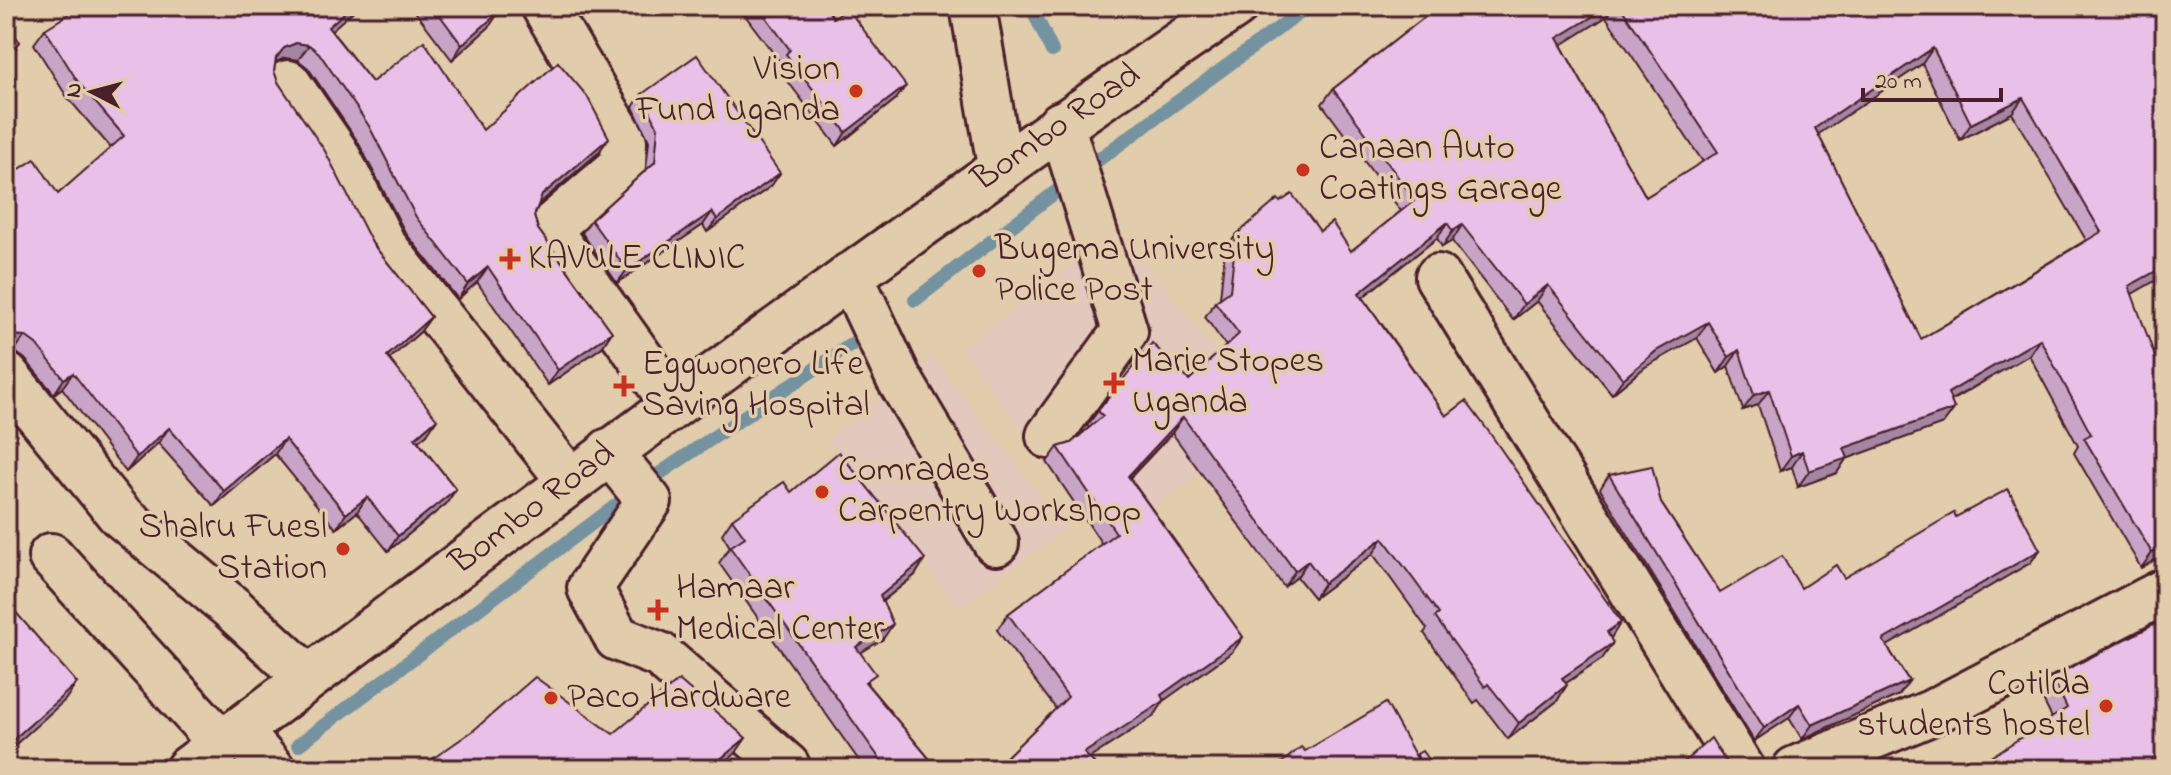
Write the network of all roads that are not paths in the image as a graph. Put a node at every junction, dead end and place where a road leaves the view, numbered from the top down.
1 (544, 6) edge
2 (973, 6) edge
3 (1235, 6) edge
4 (288, 83) dead end
5 (1061, 124) junction
6 (1000, 166) junction
7 (850, 275) junction
8 (1438, 277) dead end
9 (6, 375) edge
10 (673, 403) junction
11 (1049, 436) dead end
12 (609, 451) junction
13 (570, 481) junction
14 (996, 543) dead end
15 (51, 556) dead end
16 (2165, 591) edge
17 (308, 678) junction
18 (216, 748) edge
19 (787, 766) dead end
20 (272, 769) edge
21 (1742, 769) edge
22 (1795, 769) edge

1 - 10 street
2 - 6 street
3 - 5 street, Bombo Road
4 - 13 street
5 - 6 street, Bombo Road
5 - 11 street
6 - 7 street, Bombo Road
7 - 10 street, Bombo Road
7 - 14 street
8 - 21 street
9 - 17 street
10 - 12 street, Bombo Road
12 - 13 street, Bombo Road
12 - 19 street
13 - 17 street, Bombo Road
15 - 18 street
16 - 22 street
17 - 18 street, Bombo Road
18 - 20 street

